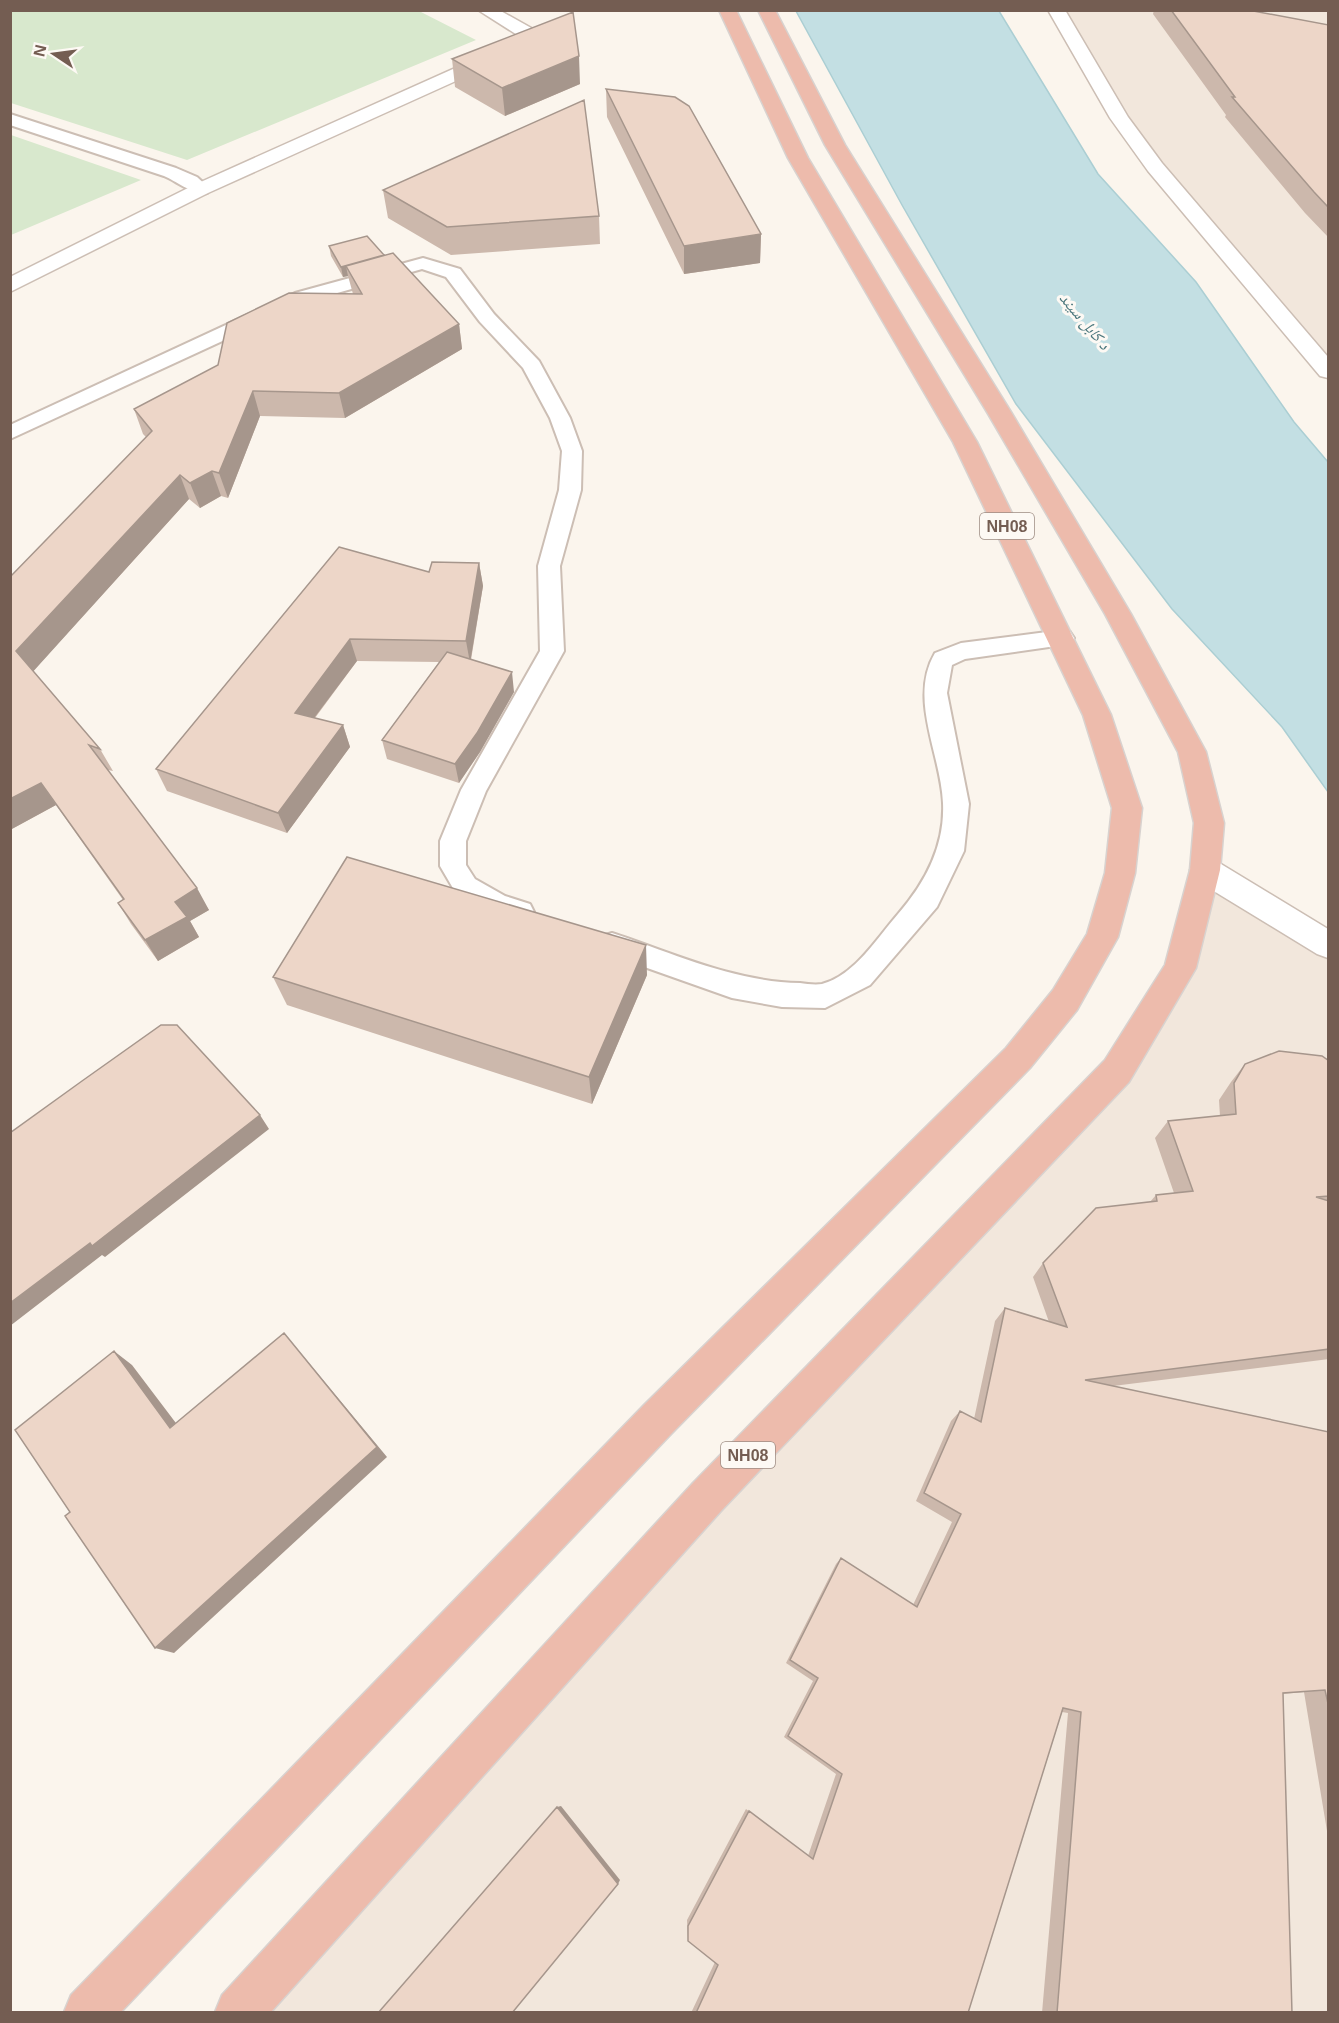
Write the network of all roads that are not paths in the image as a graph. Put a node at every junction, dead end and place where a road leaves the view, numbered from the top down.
1 (486, 10) edge
2 (727, 10) edge
3 (766, 10) edge
4 (1056, 10) edge
5 (10, 119) edge
6 (201, 189) junction
7 (10, 286) edge
8 (1329, 371) edge
9 (10, 433) edge
10 (1062, 638) junction
11 (1205, 870) junction
12 (541, 920) edge
13 (586, 935) edge
14 (1329, 945) edge
15 (88, 2013) edge
16 (239, 2013) edge

1 - 6 street
2 - 10 highway, NH08
3 - 11 highway, NH08
4 - 8 street
5 - 6 lane
6 - 7 street
9 - 12 lane
10 - 13 lane
10 - 15 highway, NH08
11 - 14 street
11 - 16 highway, NH08

